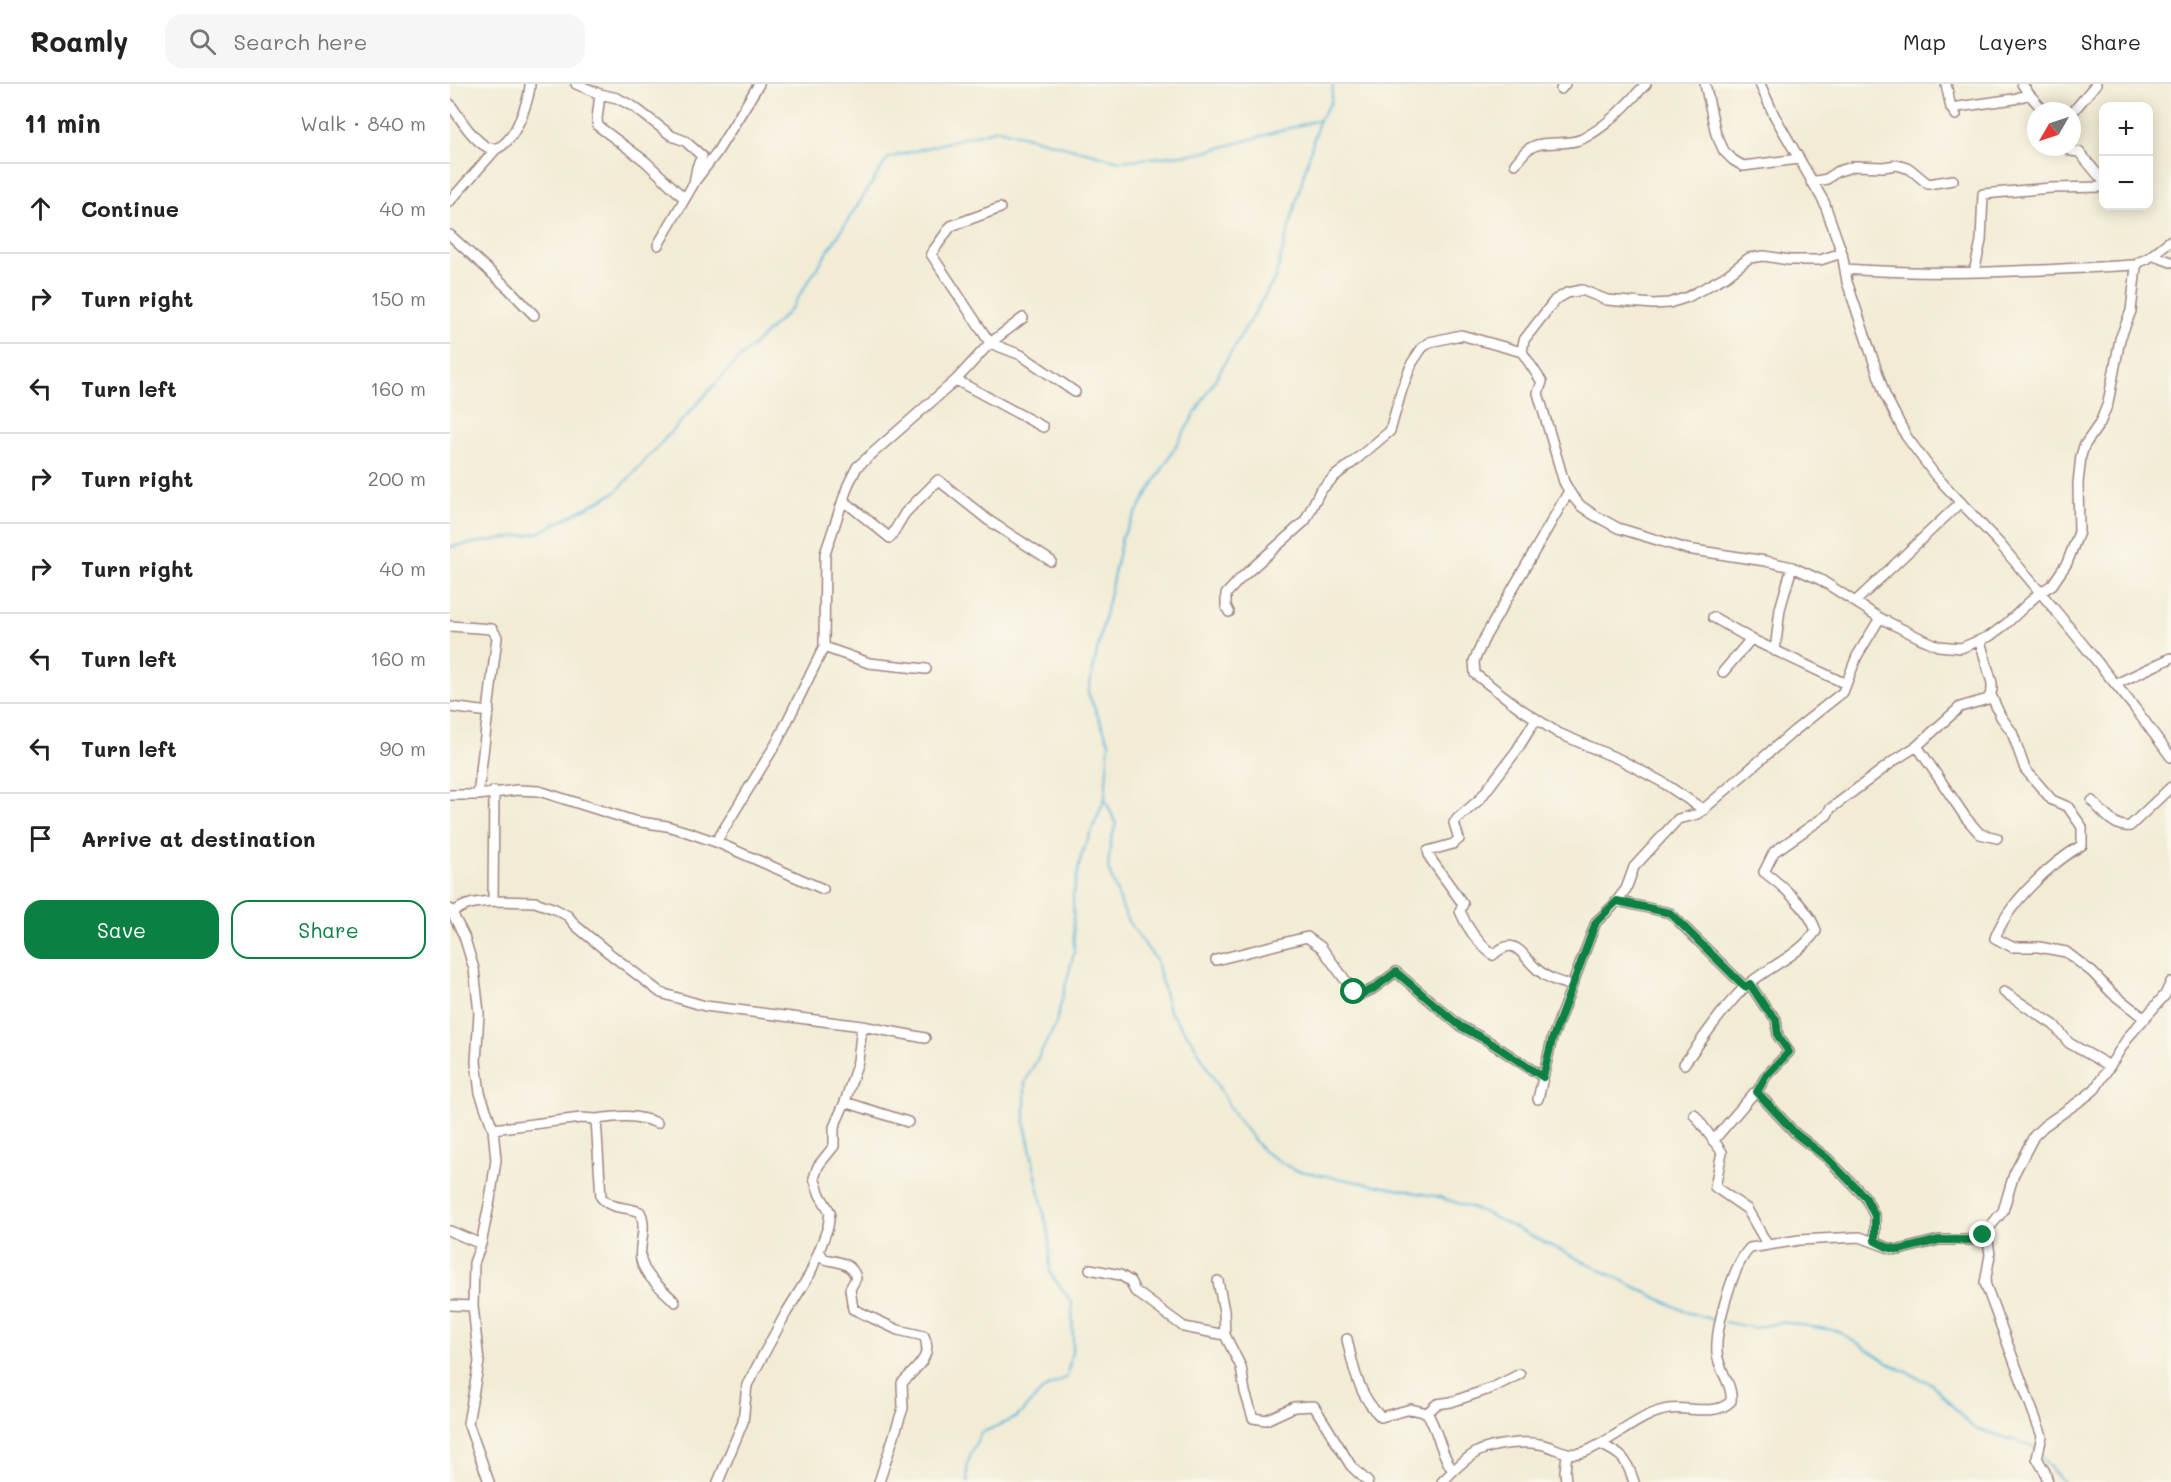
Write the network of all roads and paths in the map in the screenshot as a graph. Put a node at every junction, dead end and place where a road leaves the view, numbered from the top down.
1 (530, 84) edge
2 (576, 84) edge
3 (759, 84) edge
4 (1646, 84) edge
5 (1705, 84) edge
6 (1760, 84) edge
7 (1946, 84) edge
8 (2022, 84) edge
9 (2096, 84) edge
10 (600, 94) junction
11 (2029, 94) junction
12 (2036, 102) edge
13 (2081, 102) edge
14 (450, 104) edge
15 (496, 149) junction
16 (2081, 155) edge
17 (1799, 159) junction
18 (1515, 164) dead end
19 (2099, 179) edge
20 (1953, 180) dead end
21 (1811, 182) junction
22 (694, 183) junction
23 (2099, 184) edge
24 (684, 198) junction
25 (450, 201) edge
26 (1000, 208) dead end
27 (450, 236) edge
28 (2171, 240) edge
29 (658, 245) dead end
30 (1842, 254) junction
31 (2152, 255) junction
32 (2171, 262) edge
33 (2136, 267) junction
34 (1845, 269) junction
35 (1974, 272) junction
36 (534, 315) dead end
37 (1023, 318) dead end
38 (990, 343) junction
39 (1522, 352) junction
40 (956, 380) junction
41 (1075, 392) dead end
42 (1043, 427) dead end
43 (1569, 491) junction
44 (843, 500) junction
45 (1961, 502) junction
46 (1051, 561) dead end
47 (1792, 567) junction
48 (2039, 593) junction
49 (1856, 601) junction
50 (1229, 612) dead end
51 (1713, 617) dead end
52 (1880, 618) junction
53 (450, 626) edge
54 (1751, 639) junction
55 (1980, 641) junction
56 (824, 647) junction
57 (1775, 651) junction
58 (2171, 658) edge
59 (926, 669) dead end
60 (1723, 672) dead end
61 (1846, 684) junction
62 (2116, 684) junction
63 (1990, 695) junction
64 (450, 707) edge
65 (489, 712) junction
66 (1536, 718) junction
67 (1917, 746) junction
68 (2171, 757) edge
69 (2171, 787) edge
70 (494, 791) junction
71 (450, 795) edge
72 (478, 795) junction
73 (2092, 801) dead end
74 (1704, 810) junction
75 (1997, 838) dead end
76 (716, 842) junction
77 (823, 890) dead end
78 (493, 901) junction
79 (1617, 901) junction
80 (452, 914) edge
81 (1216, 960) dead end
82 (2171, 982) edge
83 (1747, 985) junction
84 (1572, 986) junction
85 (2004, 992) dead end
86 (2145, 1019) junction
87 (862, 1026) junction
88 (925, 1038) dead end
89 (1684, 1064) dead end
90 (2110, 1066) junction
91 (1543, 1077) junction
92 (1757, 1092) junction
93 (1538, 1099) dead end
94 (845, 1102) junction
95 (1694, 1114) dead end
96 (596, 1119) junction
97 (908, 1122) dead end
98 (657, 1123) dead end
99 (493, 1129) junction
100 (1713, 1141) junction
101 (450, 1231) edge
102 (1987, 1233) junction
103 (1875, 1241) junction
104 (481, 1244) junction
105 (1767, 1244) junction
106 (819, 1251) junction
107 (1090, 1269) dead end
108 (1218, 1281) dead end
109 (675, 1302) dead end
110 (450, 1305) edge
111 (473, 1306) junction
112 (1225, 1335) junction
113 (1347, 1339) dead end
114 (1520, 1374) dead end
115 (1427, 1413) junction
116 (1600, 1444) junction
117 (1567, 1454) junction
118 (1453, 1471) junction
119 (489, 1482) edge
120 (718, 1482) edge
121 (879, 1482) edge
122 (1368, 1482) edge
123 (1442, 1482) edge
124 (1566, 1482) edge
125 (1634, 1482) edge
126 (2048, 1482) edge

1 - 15 street
2 - 10 street
3 - 22 street
4 - 18 street
5 - 17 street
6 - 17 street
7 - 11 street
8 - 11 street
9 - 13 street
10 - 22 street
10 - 24 street
11 - 12 street
14 - 15 street
15 - 25 street
16 - 19 street
17 - 21 street
20 - 21 street
21 - 30 street
22 - 24 street
23 - 35 street
24 - 29 street
26 - 38 street
27 - 36 street
28 - 31 street
30 - 34 street
30 - 39 street
31 - 32 street
31 - 33 street
33 - 35 street
33 - 48 street
34 - 35 street
34 - 45 street
37 - 38 street
38 - 40 street
38 - 41 street
39 - 43 street
39 - 50 street
40 - 42 street
40 - 44 street
43 - 47 street
43 - 66 street
44 - 46 street
44 - 56 street
45 - 48 street
45 - 49 street
47 - 49 street
47 - 57 street
48 - 55 street
48 - 62 street
49 - 52 street
51 - 54 street
52 - 55 street
52 - 61 street
53 - 65 street
54 - 57 street
54 - 60 street
55 - 63 street
56 - 59 street
56 - 76 street
57 - 61 street
58 - 62 street
61 - 74 street
62 - 68 street
63 - 67 street
63 - 86 street
64 - 65 street
65 - 72 street
66 - 74 street
66 - 84 street
67 - 75 street
67 - 83 street
69 - 73 street
70 - 72 street
70 - 76 street
70 - 78 street
71 - 72 street
74 - 79 street
76 - 77 street
78 - 80 street
78 - 87 street
79 - 83 street
79 - 84 street
80 - 99 street
81 - 91 street
82 - 86 street
83 - 89 street
83 - 92 street
84 - 91 street
85 - 90 street
86 - 90 street
87 - 88 street
87 - 94 street
90 - 102 street
91 - 93 street
92 - 100 street
92 - 103 street
94 - 97 street
94 - 106 street
95 - 100 street
96 - 98 street
96 - 99 street
96 - 109 street
99 - 104 street
100 - 105 street
101 - 104 street
102 - 103 street
102 - 126 street
103 - 105 street
104 - 111 street
105 - 116 street
106 - 120 street
106 - 121 street
107 - 112 street
108 - 112 street
110 - 111 street
111 - 119 street
112 - 122 street
113 - 115 street
114 - 115 street
115 - 118 street
116 - 117 street
116 - 125 street
117 - 118 street
117 - 124 street
118 - 123 street

